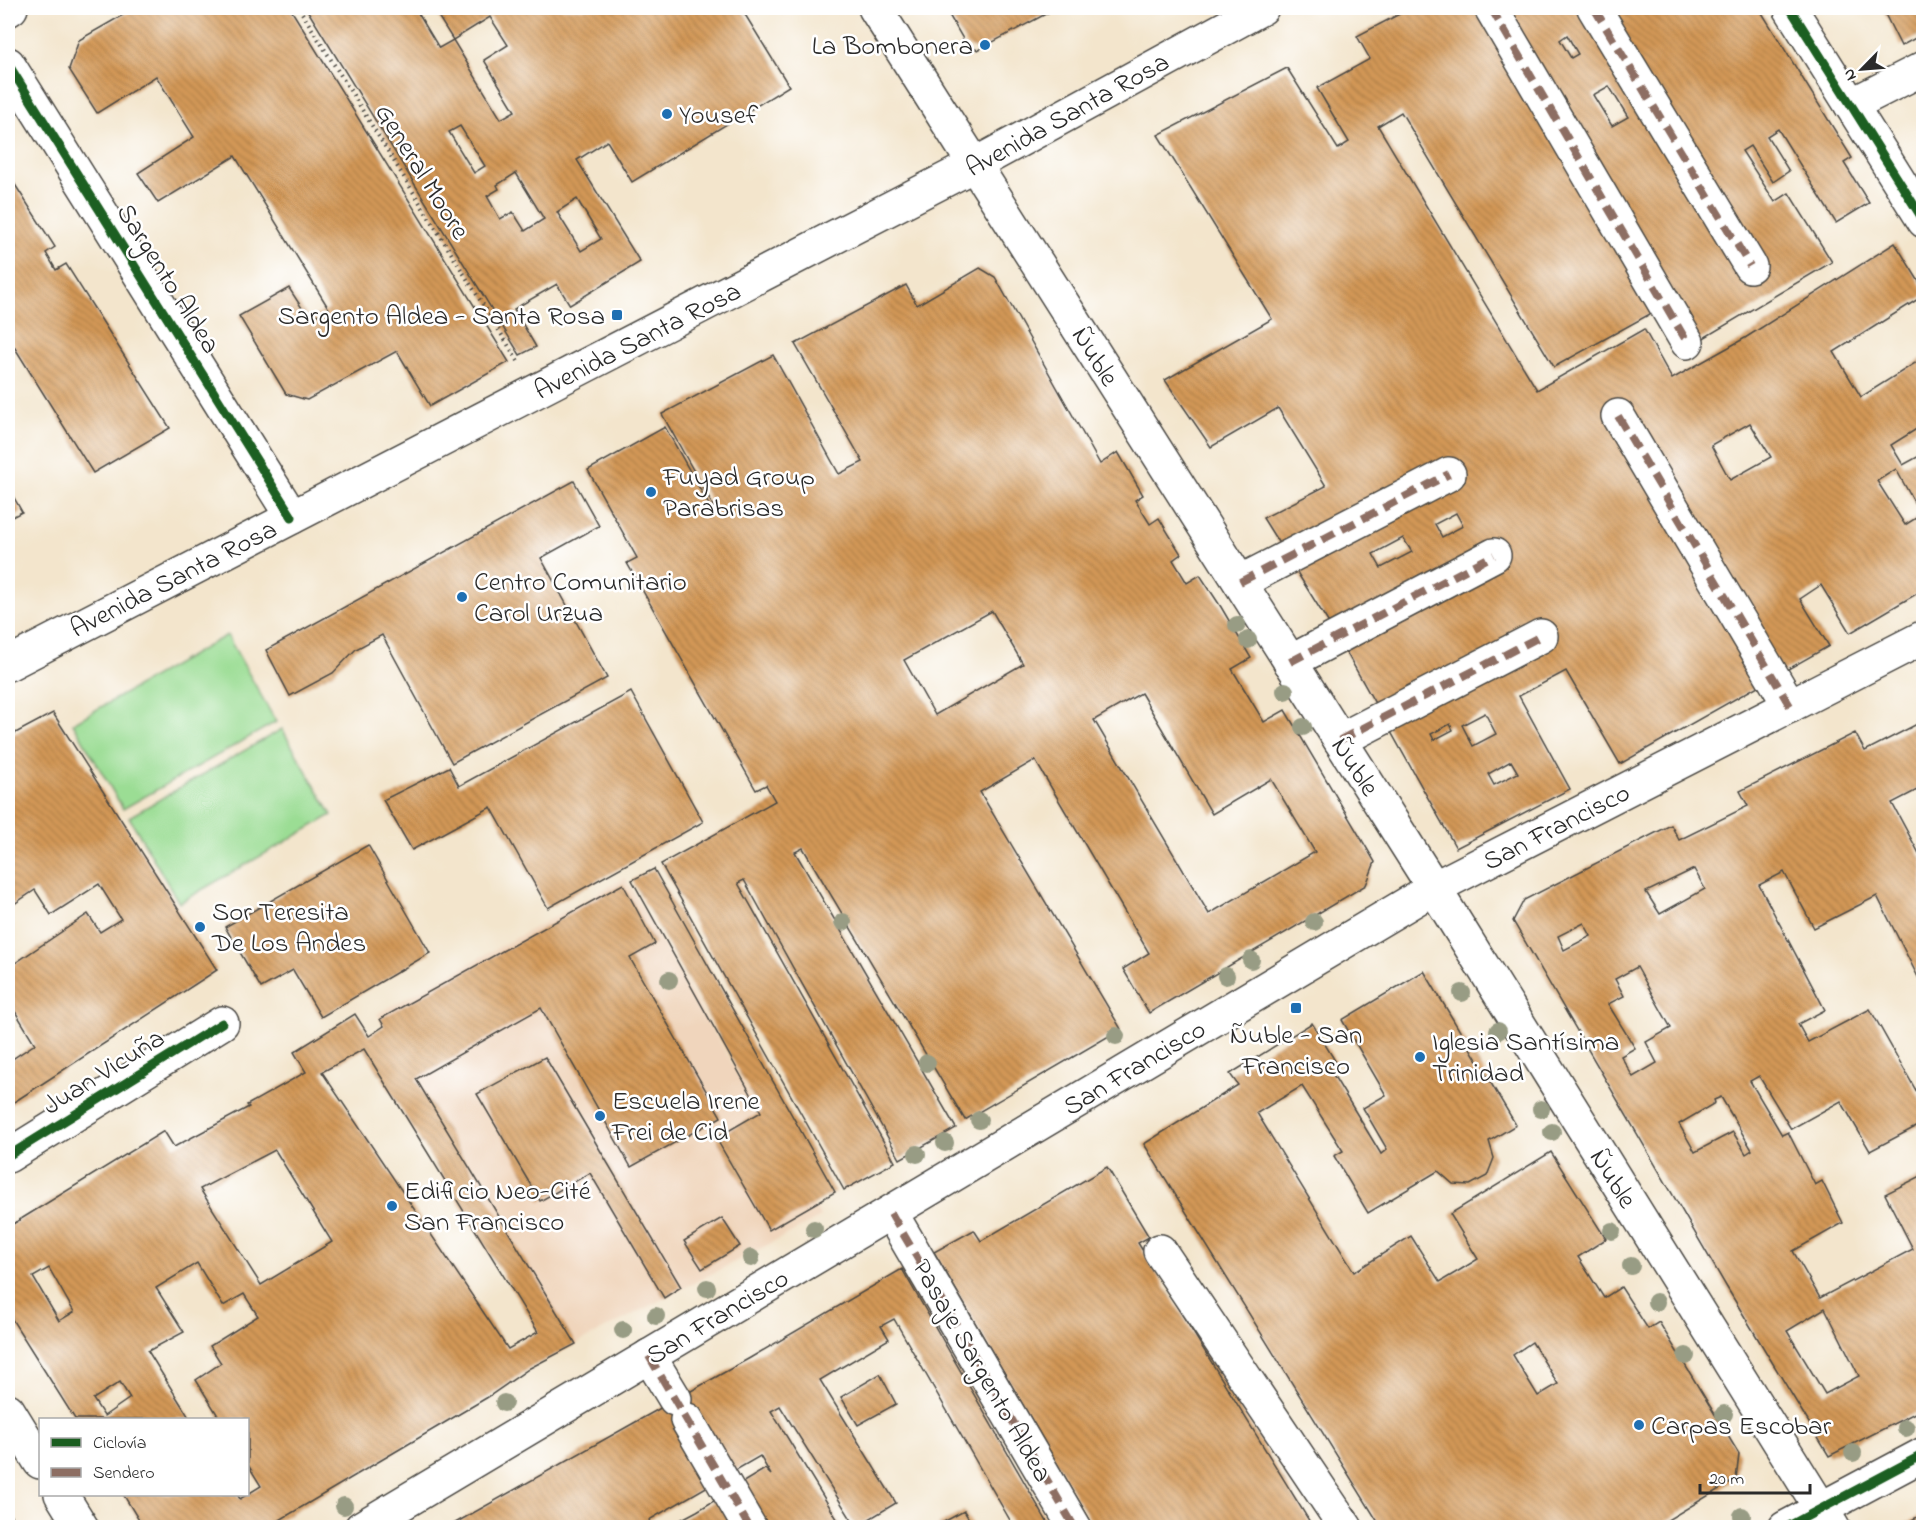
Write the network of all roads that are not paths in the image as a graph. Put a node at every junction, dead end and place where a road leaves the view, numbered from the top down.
1 (874, 8) edge
2 (1262, 8) edge
3 (1491, 8) edge
4 (1594, 8) edge
5 (1790, 8) edge
6 (8, 64) edge
7 (1923, 68) edge
8 (1851, 105) junction
9 (974, 165) junction
10 (1923, 221) edge
11 (1750, 266) dead end
12 (1687, 342) dead end
13 (1618, 416) dead end
14 (1449, 474) dead end
15 (292, 517) junction
16 (1494, 555) dead end
17 (1240, 582) junction
18 (1541, 636) dead end
19 (1923, 637) edge
20 (1290, 662) junction
21 (8, 664) edge
22 (1790, 706) junction
23 (1340, 740) junction
24 (1434, 888) junction
25 (222, 1023) dead end
26 (8, 1156) edge
27 (891, 1213) junction
28 (1160, 1251) dead end
29 (649, 1356) junction
30 (8, 1410) edge
31 (1923, 1454) edge
32 (39, 1460) edge
33 (62, 1496) edge
34 (1827, 1518) edge
35 (82, 1527) edge
36 (362, 1527) edge
37 (750, 1527) edge
38 (1075, 1527) edge
39 (1346, 1527) edge
40 (1785, 1527) edge

1 - 9 main road, Ñuble
2 - 9 main road, Avenida Santa Rosa
3 - 12 main road
4 - 11 main road
5 - 8 main road
6 - 15 main road, Sargento Aldea
7 - 8 main road
8 - 10 main road
9 - 15 main road, Avenida Santa Rosa
9 - 17 main road, Ñuble
13 - 22 main road
14 - 17 main road
15 - 21 main road, Avenida Santa Rosa
16 - 20 main road
17 - 20 main road, Ñuble
18 - 23 main road
19 - 22 main road, San Francisco
20 - 23 main road, Ñuble
22 - 24 main road, San Francisco
23 - 24 main road, Ñuble
24 - 27 main road, San Francisco
24 - 34 main road, Ñuble
25 - 26 main road, Juan Vicuña
27 - 29 main road, San Francisco
27 - 38 main road, Pasaje Sargento Aldea
28 - 39 main road
29 - 36 main road, San Francisco
29 - 37 main road
30 - 32 main road
31 - 34 main road
33 - 35 main road
34 - 40 main road

